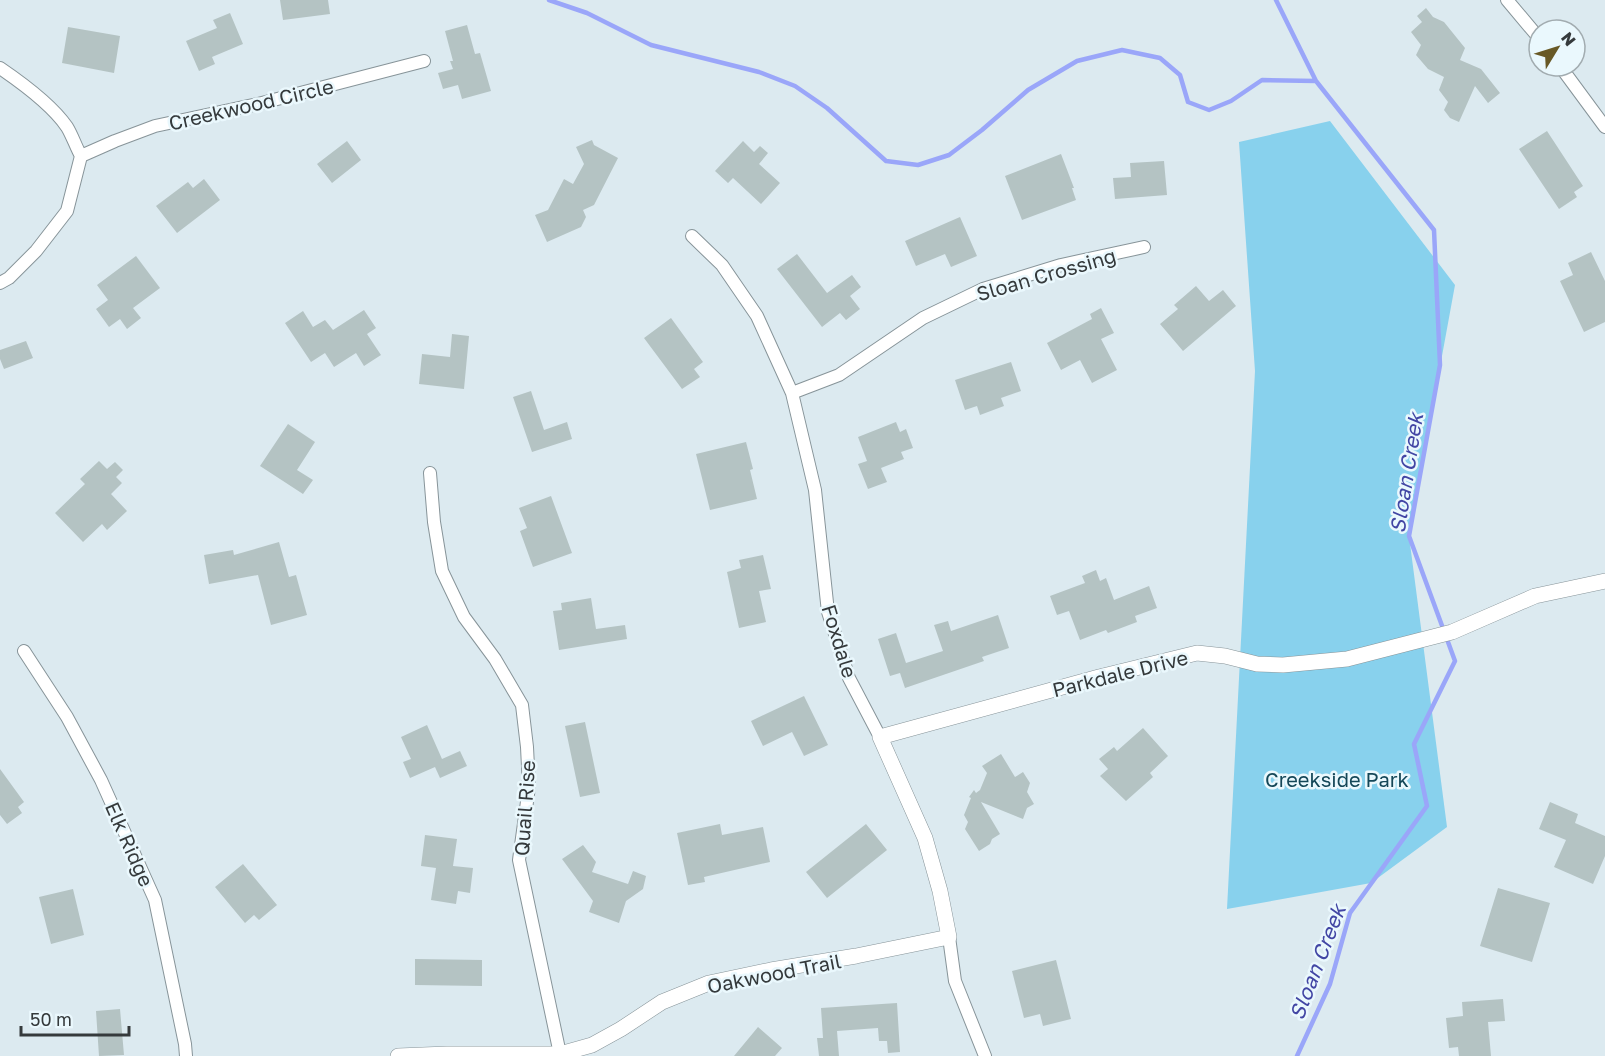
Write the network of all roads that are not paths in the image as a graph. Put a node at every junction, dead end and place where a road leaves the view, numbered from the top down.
1 (1507, 0) edge
2 (1527, 24) edge
3 (424, 61) dead end
4 (0, 68) edge
5 (1569, 78) edge
6 (1605, 127) edge
7 (81, 156) junction
8 (692, 236) dead end
9 (1144, 247) dead end
10 (0, 283) edge
11 (792, 393) junction
12 (430, 473) dead end
13 (1605, 581) edge
14 (24, 651) dead end
15 (880, 737) junction
16 (949, 937) junction
17 (560, 1054) junction
18 (186, 1056) edge
19 (398, 1056) edge
20 (985, 1056) edge

1 - 2 street
3 - 7 street, Creekwood Circle
4 - 7 street
5 - 6 street
7 - 10 street
8 - 11 street, Foxdale
9 - 11 street, Sloan Crossing
11 - 15 street, Foxdale
12 - 17 street, Quail Rise
13 - 15 street, Parkdale Drive
14 - 18 street, Elk Ridge
15 - 16 street, Foxdale
16 - 17 street, Oakwood Trail
16 - 20 street, Foxdale
17 - 19 street, Oakwood Trail

